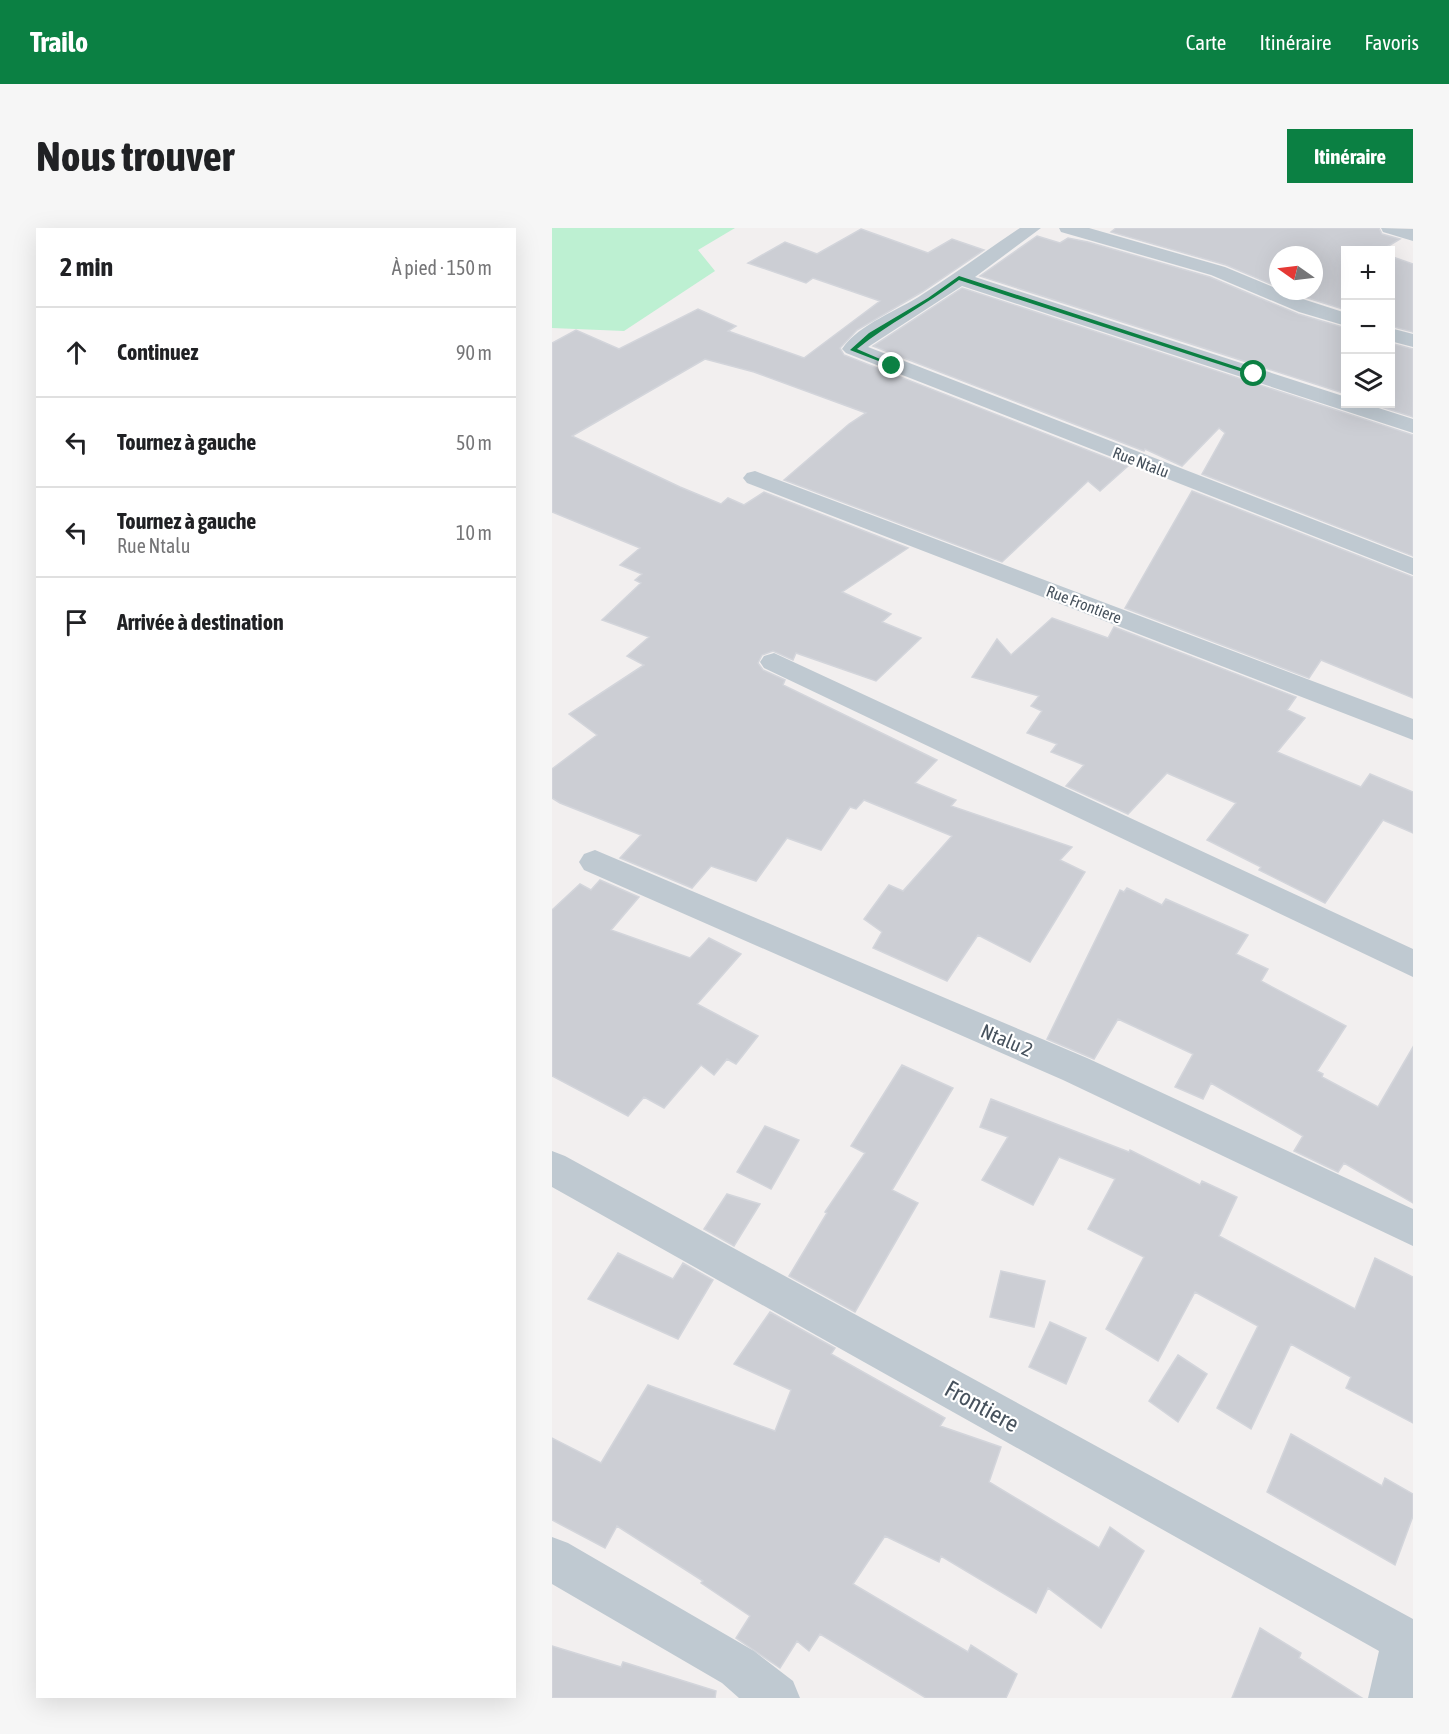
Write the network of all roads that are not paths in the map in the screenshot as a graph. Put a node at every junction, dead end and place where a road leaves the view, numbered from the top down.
1 (1032, 228) edge
2 (1390, 228) edge
3 (1084, 230) edge
4 (1413, 235) edge
5 (959, 278) junction
6 (1341, 318) edge
7 (1395, 336) edge
8 (1413, 341) edge
9 (1413, 426) edge
10 (754, 478) dead end
11 (1413, 567) edge
12 (774, 662) dead end
13 (1413, 730) edge
14 (596, 862) dead end
15 (1413, 964) edge
16 (552, 1168) edge
17 (1413, 1228) edge
18 (552, 1559) edge
19 (1409, 1642) edge
20 (776, 1698) edge
21 (1392, 1698) edge

1 - 5 street
2 - 4 street
3 - 6 street
5 - 9 street
5 - 11 street, Rue Ntalu
7 - 8 street
10 - 13 street, Rue Frontiere
12 - 15 street
14 - 17 street, Ntalu 2
16 - 19 street, Frontiere
18 - 20 street
19 - 21 street

